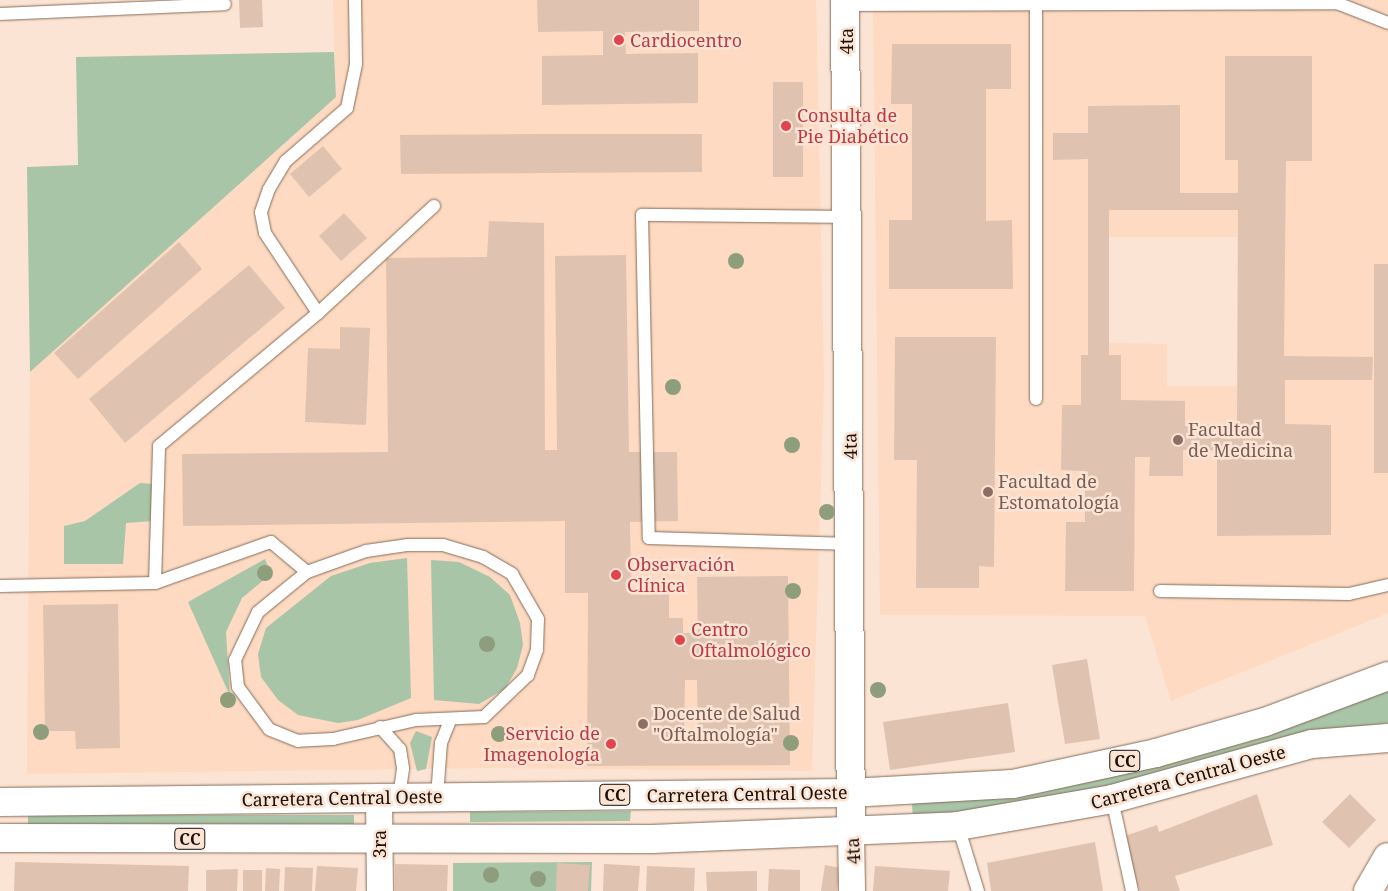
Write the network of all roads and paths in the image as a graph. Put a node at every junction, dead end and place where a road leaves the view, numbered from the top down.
1 (354, 0) edge
2 (845, 2) edge
3 (225, 4) dead end
4 (1036, 4) junction
5 (114, 5) edge
6 (0, 14) edge
7 (1388, 22) edge
8 (434, 206) dead end
9 (847, 217) junction
10 (318, 313) junction
11 (1036, 399) dead end
12 (851, 544) junction
13 (307, 572) junction
14 (155, 583) junction
15 (1388, 585) edge
16 (0, 586) edge
17 (1160, 591) dead end
18 (1388, 676) edge
19 (450, 721) junction
20 (380, 727) junction
21 (1388, 738) edge
22 (850, 793) junction
23 (389, 797) junction
24 (437, 797) junction
25 (1112, 799) junction
26 (0, 802) edge
27 (958, 826) junction
28 (852, 832) junction
29 (0, 838) edge
30 (380, 841) junction
31 (1388, 857) edge
32 (380, 891) edge
33 (852, 891) edge
34 (978, 891) edge
35 (1132, 891) edge
36 (1368, 891) edge

1 - 10 lane
2 - 4 lane
2 - 9 main road, 4ta
3 - 5 lane
4 - 7 lane
4 - 11 lane
5 - 6 lane
8 - 10 lane
9 - 12 main road, 4ta
9 - 12 lane
10 - 14 lane
12 - 22 main road, 4ta
13 - 14 lane
13 - 19 lane
13 - 20 lane
14 - 16 lane
15 - 17 lane
18 - 22 main road, Carretera Central Oeste / CC
19 - 20 lane
19 - 24 lane
20 - 23 lane
21 - 25 main road, Carretera Central Oeste / CC
22 - 24 main road, Carretera Central Oeste / CC
22 - 28 main road, 4ta
23 - 24 main road, Carretera Central Oeste / CC
23 - 26 main road, Carretera Central Oeste / CC
23 - 30 street, 3ra
25 - 27 main road, Carretera Central Oeste / CC
25 - 35 lane
27 - 28 main road, Carretera Central Oeste / CC
27 - 34 lane
28 - 30 main road, Carretera Central Oeste / CC
28 - 33 street, 4ta
29 - 30 main road, Carretera Central Oeste / CC
30 - 32 street, 3ra
31 - 36 main road

